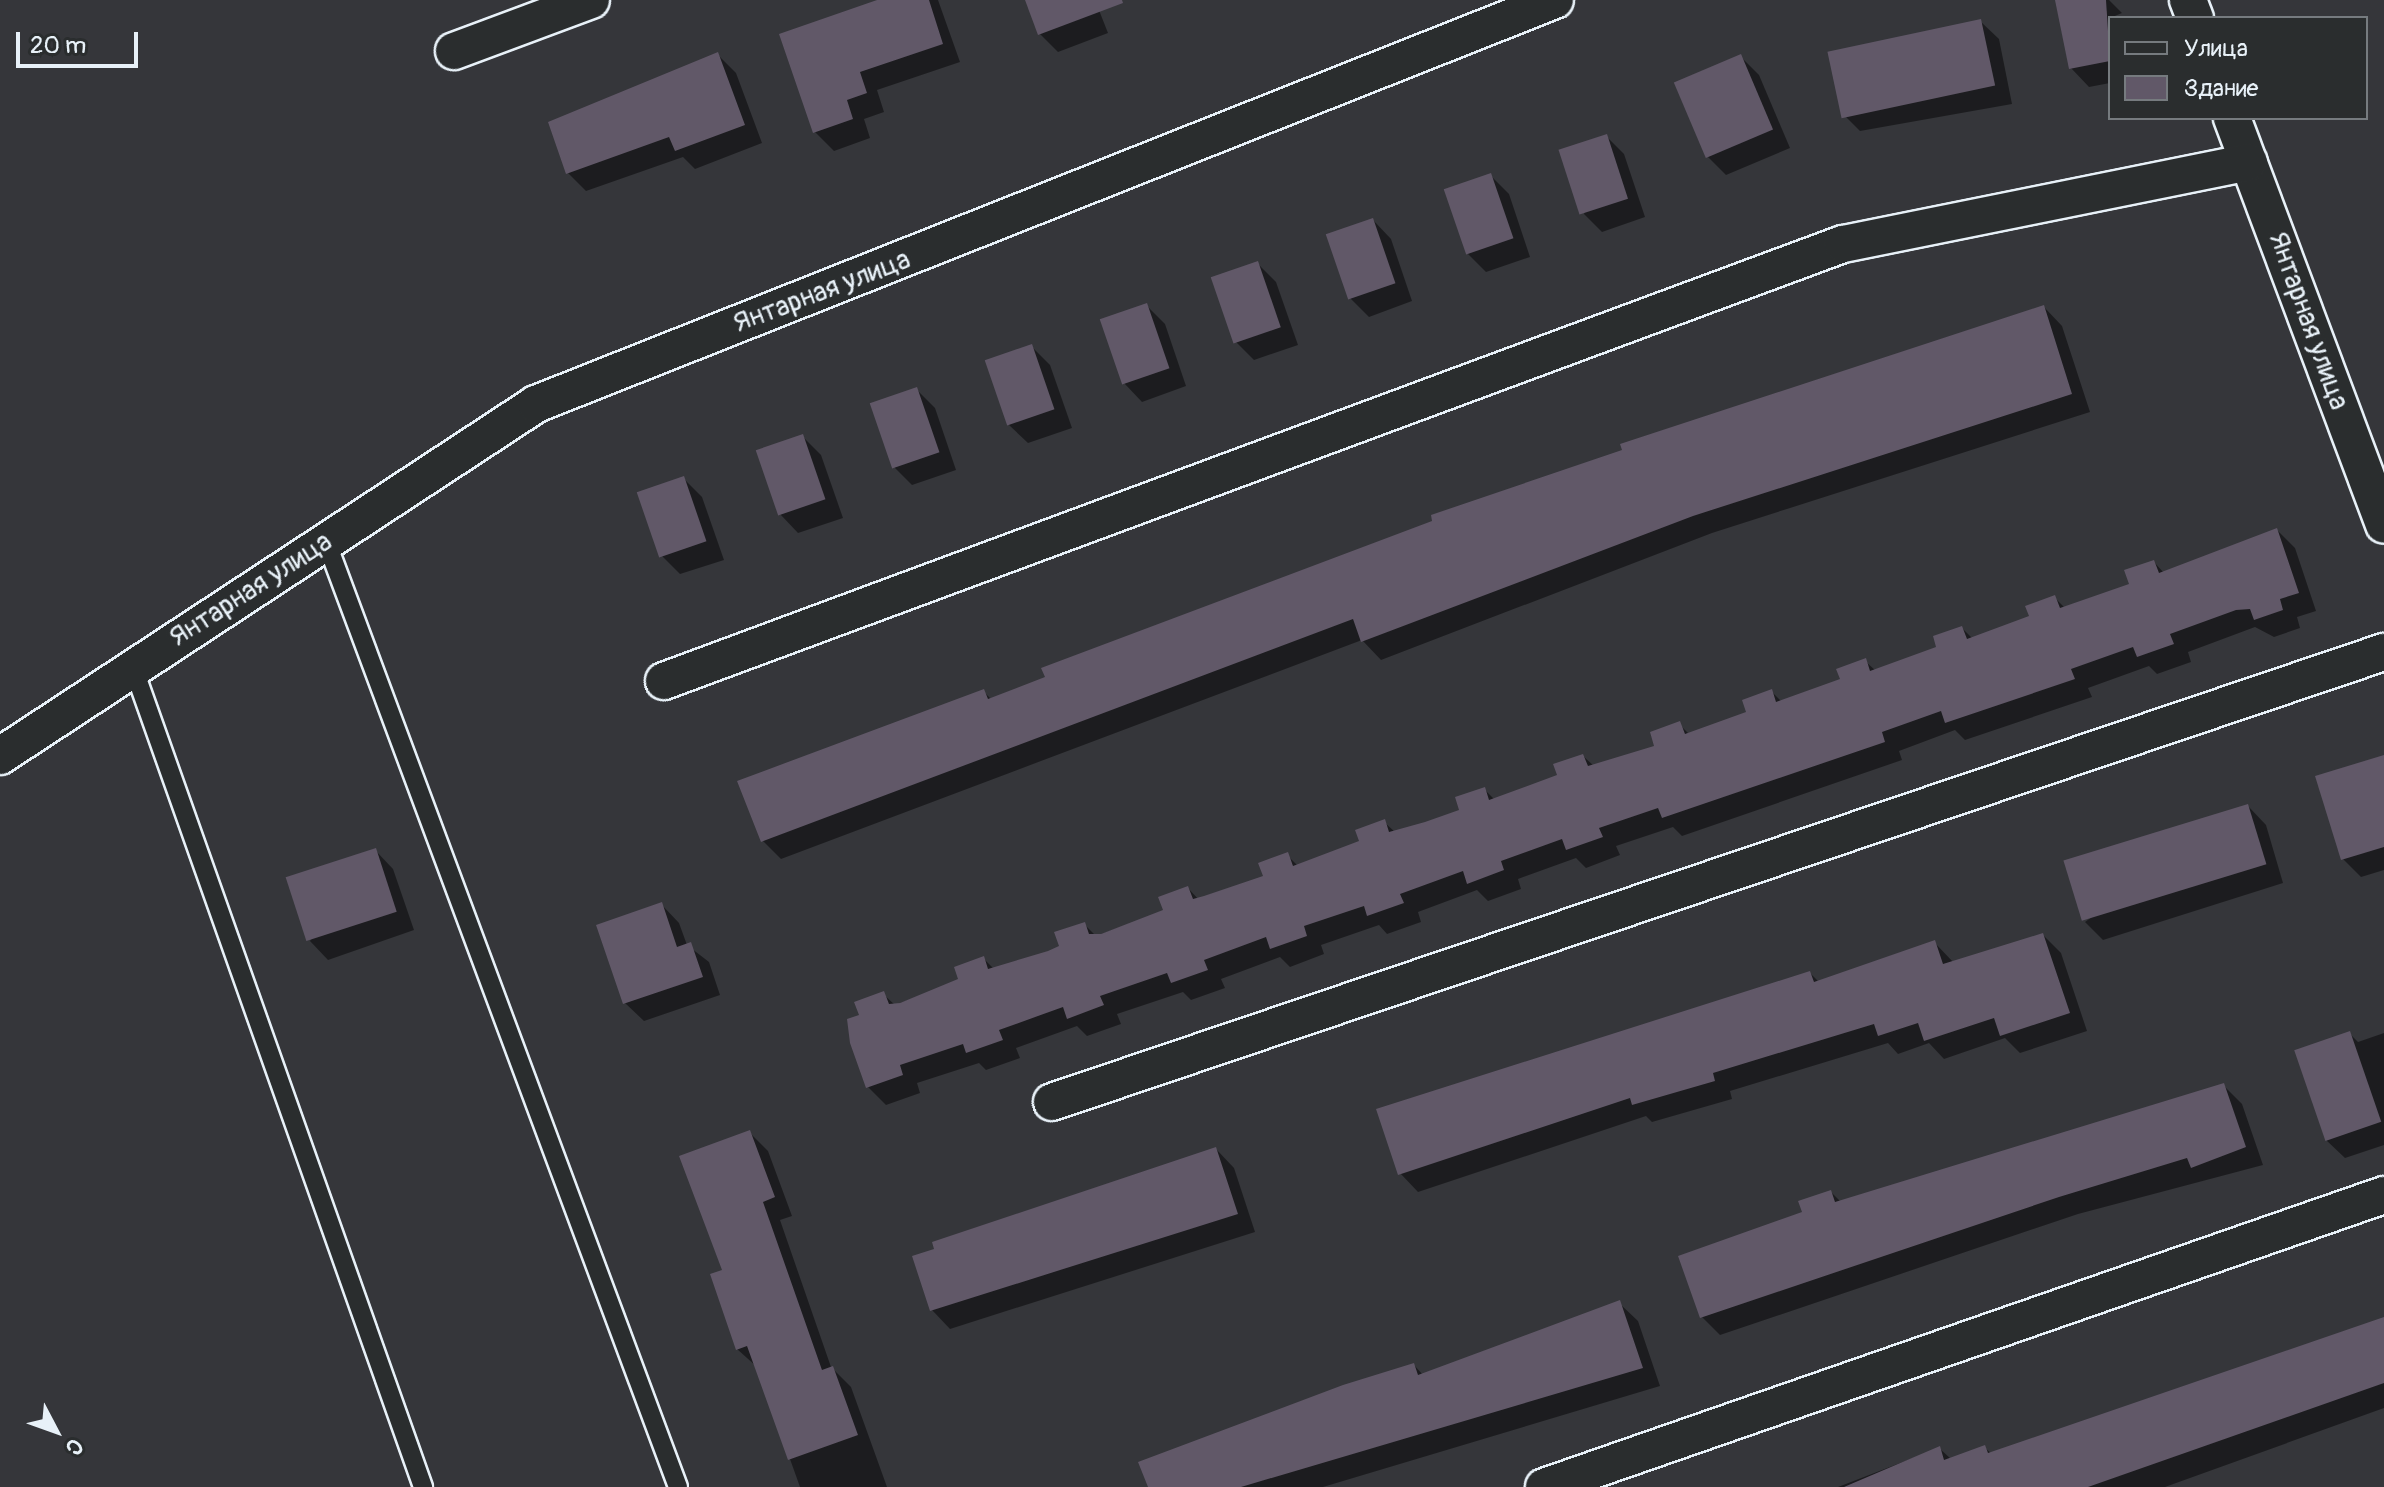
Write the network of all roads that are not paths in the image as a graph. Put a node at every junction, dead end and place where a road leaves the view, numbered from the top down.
1 (591, 0) edge
2 (1555, 0) edge
3 (454, 51) dead end
4 (2233, 120) edge
5 (2249, 162) junction
6 (2384, 524) edge
7 (326, 541) junction
8 (2384, 652) edge
9 (133, 667) junction
10 (664, 681) dead end
11 (0, 756) edge
12 (1052, 1102) dead end
13 (2384, 1195) edge
14 (423, 1487) edge
15 (678, 1487) edge
16 (1544, 1487) edge

1 - 3 street
2 - 7 street, Янтарная улица
4 - 5 street, Янтарная улица
5 - 6 street, Янтарная улица
5 - 10 street
7 - 9 street, Янтарная улица
7 - 15 lane
8 - 12 street
9 - 11 street, Янтарная улица
9 - 14 lane
13 - 16 street

